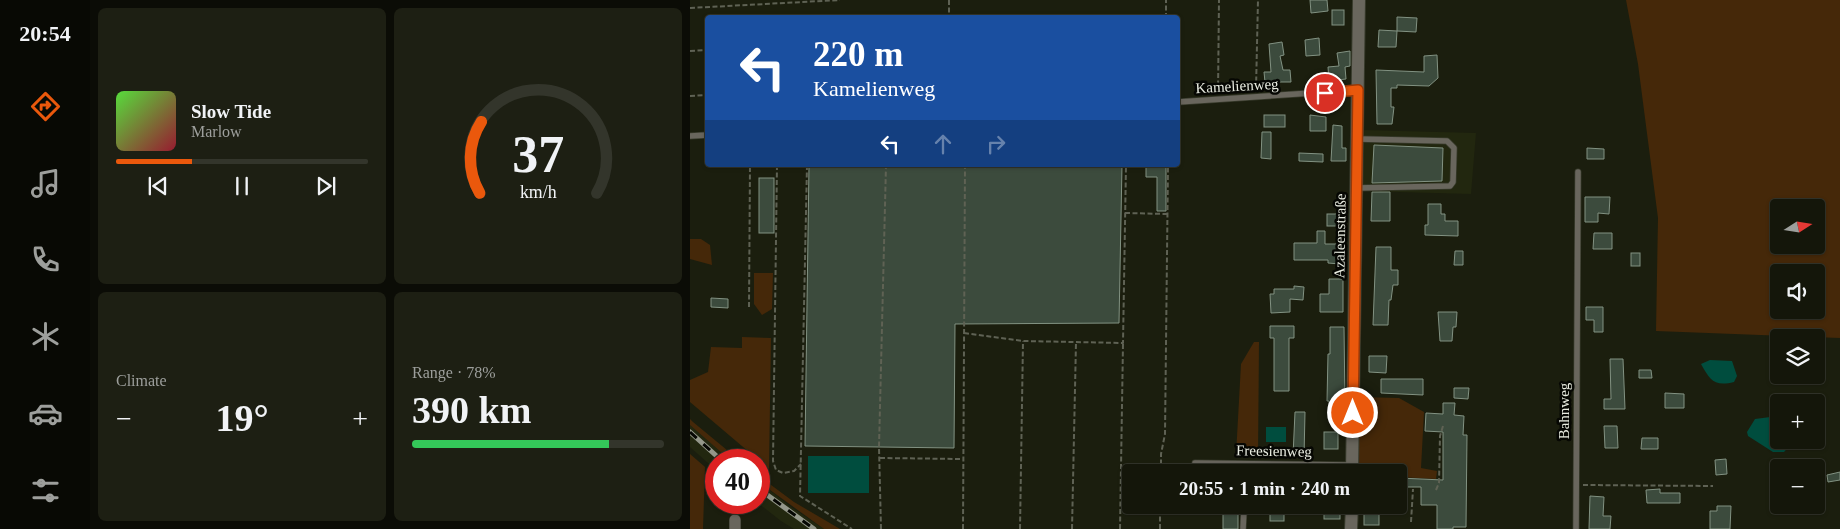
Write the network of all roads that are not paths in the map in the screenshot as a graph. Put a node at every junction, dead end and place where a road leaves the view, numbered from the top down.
1 (1359, 0) edge
2 (1358, 90) junction
3 (1180, 102) edge
4 (705, 135) edge
5 (690, 136) edge
6 (1358, 139) junction
7 (1578, 172) dead end
8 (1357, 188) junction
9 (1194, 463) dead end
10 (1220, 464) edge
11 (1353, 464) edge
12 (1244, 514) edge
13 (1352, 514) edge
14 (1243, 529) edge
15 (1352, 529) edge
16 (1576, 529) edge

1 - 2 street, Azaleenstraße
2 - 3 lane, Kamelienweg
2 - 6 street, Azaleenstraße
4 - 5 lane
6 - 8 street, Azaleenstraße
6 - 8 lane
7 - 16 lane, Bahnweg
8 - 11 street, Azaleenstraße
9 - 10 lane, Freesienweg
12 - 14 lane
13 - 15 street

